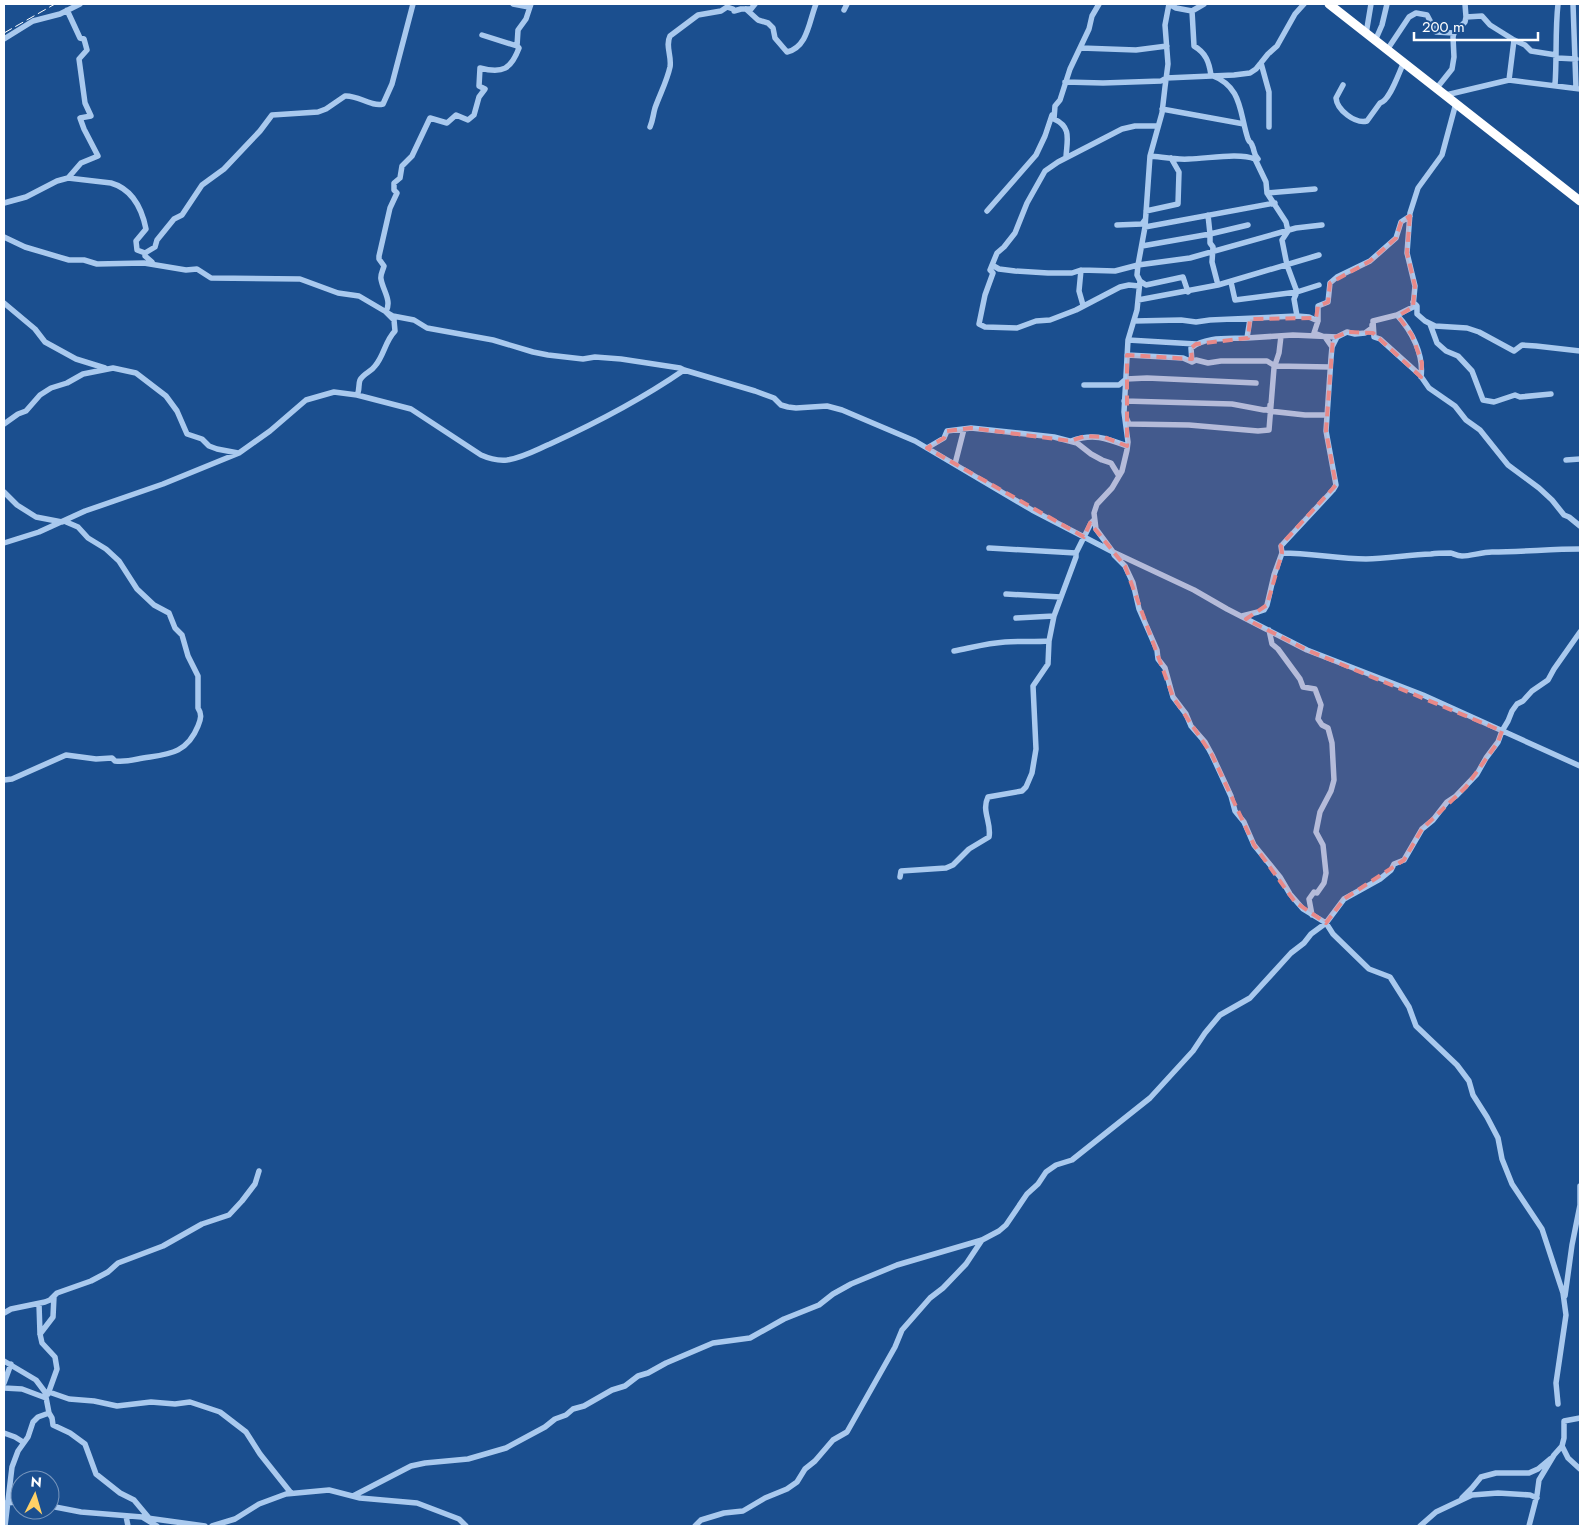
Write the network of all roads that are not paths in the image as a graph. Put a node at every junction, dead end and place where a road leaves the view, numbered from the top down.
1 (80, 4) edge
2 (413, 4) edge
3 (513, 4) edge
4 (755, 4) edge
5 (816, 4) edge
6 (1099, 4) edge
7 (1169, 4) edge
8 (1204, 4) edge
9 (1304, 4) edge
10 (1329, 4) edge
11 (1371, 4) edge
12 (1387, 4) edge
13 (1464, 4) edge
14 (1558, 4) edge
15 (1573, 4) edge
16 (530, 5) edge
17 (67, 10) junction
18 (746, 10) junction
19 (1192, 11) junction
20 (1466, 17) junction
21 (1454, 33) junction
22 (1366, 34) junction
23 (482, 36) dead end
24 (4, 39) edge
25 (1514, 40) junction
26 (1375, 41) junction
27 (517, 46) junction
28 (1167, 46) junction
29 (1081, 48) junction
30 (1387, 50) junction
31 (1557, 56) junction
32 (1576, 59) junction
33 (1404, 62) junction
34 (1261, 63) junction
35 (1211, 75) junction
36 (1166, 78) junction
37 (1509, 80) junction
38 (1064, 82) junction
39 (1343, 85) dead end
40 (1555, 85) junction
41 (1578, 88) edge
42 (1436, 89) junction
43 (1446, 95) junction
44 (1456, 103) junction
45 (1056, 106) junction
46 (1162, 109) junction
47 (1244, 124) junction
48 (1158, 126) junction
49 (650, 127) dead end
50 (1269, 128) dead end
51 (1254, 155) junction
52 (1150, 156) junction
53 (1066, 157) junction
54 (1213, 157) junction
55 (1170, 158) junction
56 (68, 178) junction
57 (1266, 182) junction
58 (1315, 189) dead end
59 (1267, 193) junction
60 (1580, 201) edge
61 (4, 203) edge
62 (1275, 204) junction
63 (987, 211) dead end
64 (1146, 211) junction
65 (1280, 214) junction
66 (1208, 215) junction
67 (1410, 216) junction
68 (1145, 224) junction
69 (1117, 225) dead end
70 (1248, 225) dead end
71 (1322, 225) dead end
72 (1296, 228) junction
73 (1288, 231) junction
74 (1210, 234) junction
75 (4, 237) edge
76 (1142, 246) junction
77 (1212, 251) junction
78 (145, 255) junction
79 (1319, 255) dead end
80 (133, 263) junction
81 (156, 265) junction
82 (1138, 265) junction
83 (1287, 265) junction
84 (992, 266) junction
85 (1081, 270) junction
86 (1231, 282) junction
87 (1139, 283) junction
88 (1218, 285) junction
89 (1319, 285) dead end
90 (1188, 292) junction
91 (1297, 292) junction
92 (1138, 300) junction
93 (1414, 302) junction
94 (5, 306) edge
95 (1083, 306) junction
96 (386, 312) junction
97 (1397, 315) junction
98 (1297, 316) junction
99 (1250, 319) junction
100 (1134, 320) junction
101 (1318, 321) junction
102 (1373, 321) junction
103 (1430, 324) junction
104 (1281, 336) junction
105 (1325, 337) junction
106 (1336, 337) junction
107 (1247, 338) junction
108 (1128, 340) junction
109 (1196, 344) junction
110 (1332, 347) junction
111 (1580, 352) edge
112 (1127, 355) junction
113 (1192, 362) junction
114 (1275, 366) junction
115 (1330, 367) junction
116 (110, 368) junction
117 (684, 370) junction
118 (1421, 377) junction
119 (1126, 379) junction
120 (1256, 384) dead end
121 (1084, 385) dead end
122 (1273, 388) junction
123 (1551, 394) dead end
124 (357, 395) junction
125 (1124, 401) junction
126 (1257, 410) dead end
127 (1271, 411) junction
128 (1124, 415) junction
129 (1326, 415) junction
130 (4, 424) edge
131 (964, 429) junction
132 (1070, 441) junction
133 (1127, 446) junction
134 (927, 448) junction
135 (239, 453) junction
136 (1580, 459) edge
137 (1566, 460) dead end
138 (955, 464) junction
139 (1119, 476) junction
140 (4, 492) edge
141 (1094, 520) junction
142 (63, 521) junction
143 (1580, 526) edge
144 (1084, 537) junction
145 (4, 543) edge
146 (989, 548) dead end
147 (1580, 549) edge
148 (1113, 552) junction
149 (1076, 553) junction
150 (1282, 553) junction
151 (1006, 594) dead end
152 (1061, 596) junction
153 (1054, 616) junction
154 (1241, 616) junction
155 (1016, 618) dead end
156 (1269, 630) junction
157 (1580, 632) edge
158 (1049, 641) junction
159 (954, 652) dead end
160 (1502, 731) junction
161 (1580, 766) edge
162 (4, 780) edge
163 (900, 877) dead end
164 (1312, 915) junction
165 (1326, 924) junction
166 (259, 1171) dead end
167 (1580, 1186) edge
168 (1580, 1205) edge
169 (982, 1240) junction
170 (54, 1296) junction
171 (1564, 1300) junction
172 (38, 1304) junction
173 (4, 1313) edge
174 (40, 1334) junction
175 (4, 1361) edge
176 (11, 1364) junction
177 (4, 1386) edge
178 (48, 1395) junction
179 (1558, 1404) dead end
180 (49, 1413) junction
181 (1580, 1418) edge
182 (4, 1434) edge
183 (23, 1442) junction
184 (1562, 1446) junction
185 (1554, 1455) junction
186 (1580, 1469) edge
187 (291, 1493) junction
188 (1537, 1495) junction
189 (353, 1496) junction
190 (1459, 1502) junction
191 (6, 1503) edge
192 (60, 1508) edge
193 (126, 1516) junction
194 (142, 1517) junction
195 (5, 1518) edge
196 (149, 1518) junction
197 (5, 1526) edge
198 (11, 1526) edge
199 (128, 1526) edge
200 (157, 1526) edge
201 (205, 1526) edge
202 (212, 1526) edge
203 (466, 1526) edge
204 (695, 1526) edge
205 (1420, 1526) edge
206 (1529, 1526) edge

1 - 17 street
2 - 78 street
3 - 16 street
4 - 18 street
5 - 18 street
6 - 29 street
7 - 19 street
7 - 28 street
8 - 19 street
9 - 34 street
10 - 22 highway
11 - 22 street
12 - 26 street
13 - 20 street
14 - 31 street
15 - 32 street
16 - 27 street
17 - 24 street
17 - 56 street
18 - 49 street
19 - 35 street
20 - 21 street
20 - 25 street
21 - 30 street
21 - 42 street
22 - 26 highway
23 - 27 street
25 - 31 street
25 - 37 street
26 - 30 highway
27 - 96 street
28 - 29 street
28 - 36 street
29 - 38 street
30 - 33 highway
31 - 32 street
31 - 40 street
32 - 41 street
33 - 39 street
33 - 42 highway
34 - 35 street
34 - 50 street
35 - 36 street
35 - 47 street
36 - 38 street
36 - 46 street
37 - 40 street
37 - 43 street
38 - 45 street
40 - 41 street
42 - 43 highway
43 - 44 highway
44 - 60 highway
44 - 67 street
45 - 53 street
45 - 63 street
46 - 47 street
46 - 48 street
47 - 51 street
48 - 52 street
48 - 53 street
51 - 54 street
51 - 57 street
52 - 55 street
52 - 64 street
53 - 84 street
54 - 55 street
54 - 57 street
55 - 64 street
56 - 61 street
56 - 78 street
57 - 59 street
58 - 59 street
59 - 62 street
62 - 65 street
62 - 66 street
64 - 68 street
65 - 72 street
65 - 73 street
66 - 68 street
66 - 74 street
67 - 93 street
67 - 101 street
68 - 69 street
68 - 76 street
70 - 74 street
71 - 72 street
72 - 73 street
73 - 77 street
73 - 83 street
74 - 76 street
74 - 77 street
75 - 80 street
76 - 82 street
77 - 82 street
77 - 88 street
78 - 80 street
78 - 81 street
79 - 83 street
80 - 81 street
81 - 96 street
82 - 85 street
82 - 87 street
83 - 86 street
83 - 91 street
84 - 85 street
84 - 95 street
85 - 95 street
86 - 88 street
86 - 91 street
87 - 90 street
87 - 92 street
87 - 95 street
88 - 90 street
89 - 91 street
90 - 92 street
91 - 98 street
92 - 100 street
93 - 97 street
93 - 103 street
94 - 116 street
96 - 117 street
96 - 124 street
97 - 102 street
97 - 118 street
98 - 99 street
98 - 101 street
99 - 100 street
99 - 107 street
100 - 108 street
101 - 105 street
102 - 106 street
102 - 118 street
103 - 111 street
103 - 123 street
104 - 105 street
104 - 107 street
104 - 114 street
105 - 106 street
105 - 110 street
106 - 110 street
107 - 109 street
108 - 109 street
108 - 112 street
109 - 113 street
110 - 115 street
112 - 113 street
112 - 119 street
113 - 114 street
114 - 115 street
114 - 122 street
115 - 129 street
116 - 130 street
116 - 135 street
117 - 124 street
117 - 134 street
118 - 143 street
119 - 120 street
119 - 121 street
119 - 125 street
122 - 125 street
122 - 127 street
124 - 135 street
125 - 128 street
126 - 127 street
127 - 128 street
127 - 129 street
128 - 133 street
129 - 150 street
131 - 132 street
131 - 134 street
131 - 138 street
132 - 133 street
132 - 139 street
133 - 139 street
134 - 138 street
135 - 142 street
136 - 137 street
138 - 144 street
139 - 141 street
140 - 142 street
141 - 144 street
141 - 148 street
142 - 145 street
142 - 162 street
144 - 148 street
144 - 149 street
146 - 149 street
147 - 150 street
148 - 154 street
148 - 164 street
149 - 152 street
150 - 154 street
151 - 152 street
152 - 153 street
153 - 155 street
153 - 158 street
154 - 156 street
156 - 160 street
156 - 164 street
157 - 160 street
158 - 159 street
158 - 163 street
160 - 161 street
160 - 165 street
164 - 165 street
165 - 169 street
165 - 171 street
166 - 170 street
167 - 168 street
168 - 171 street
169 - 189 street
169 - 204 street
170 - 172 street
170 - 174 street
171 - 179 street
172 - 173 street
172 - 174 street
174 - 178 street
175 - 176 street
176 - 177 street
176 - 178 street
177 - 178 street
178 - 180 street
178 - 187 street
180 - 183 street
180 - 196 street
181 - 184 street
182 - 183 street
183 - 191 street
184 - 185 street
184 - 186 street
185 - 188 street
185 - 190 street
187 - 189 street
187 - 202 street
188 - 190 street
188 - 206 street
189 - 203 street
190 - 205 street
191 - 195 street
192 - 193 street
193 - 194 street
193 - 199 street
194 - 196 street
194 - 200 street
195 - 197 street
195 - 198 street
196 - 201 street

